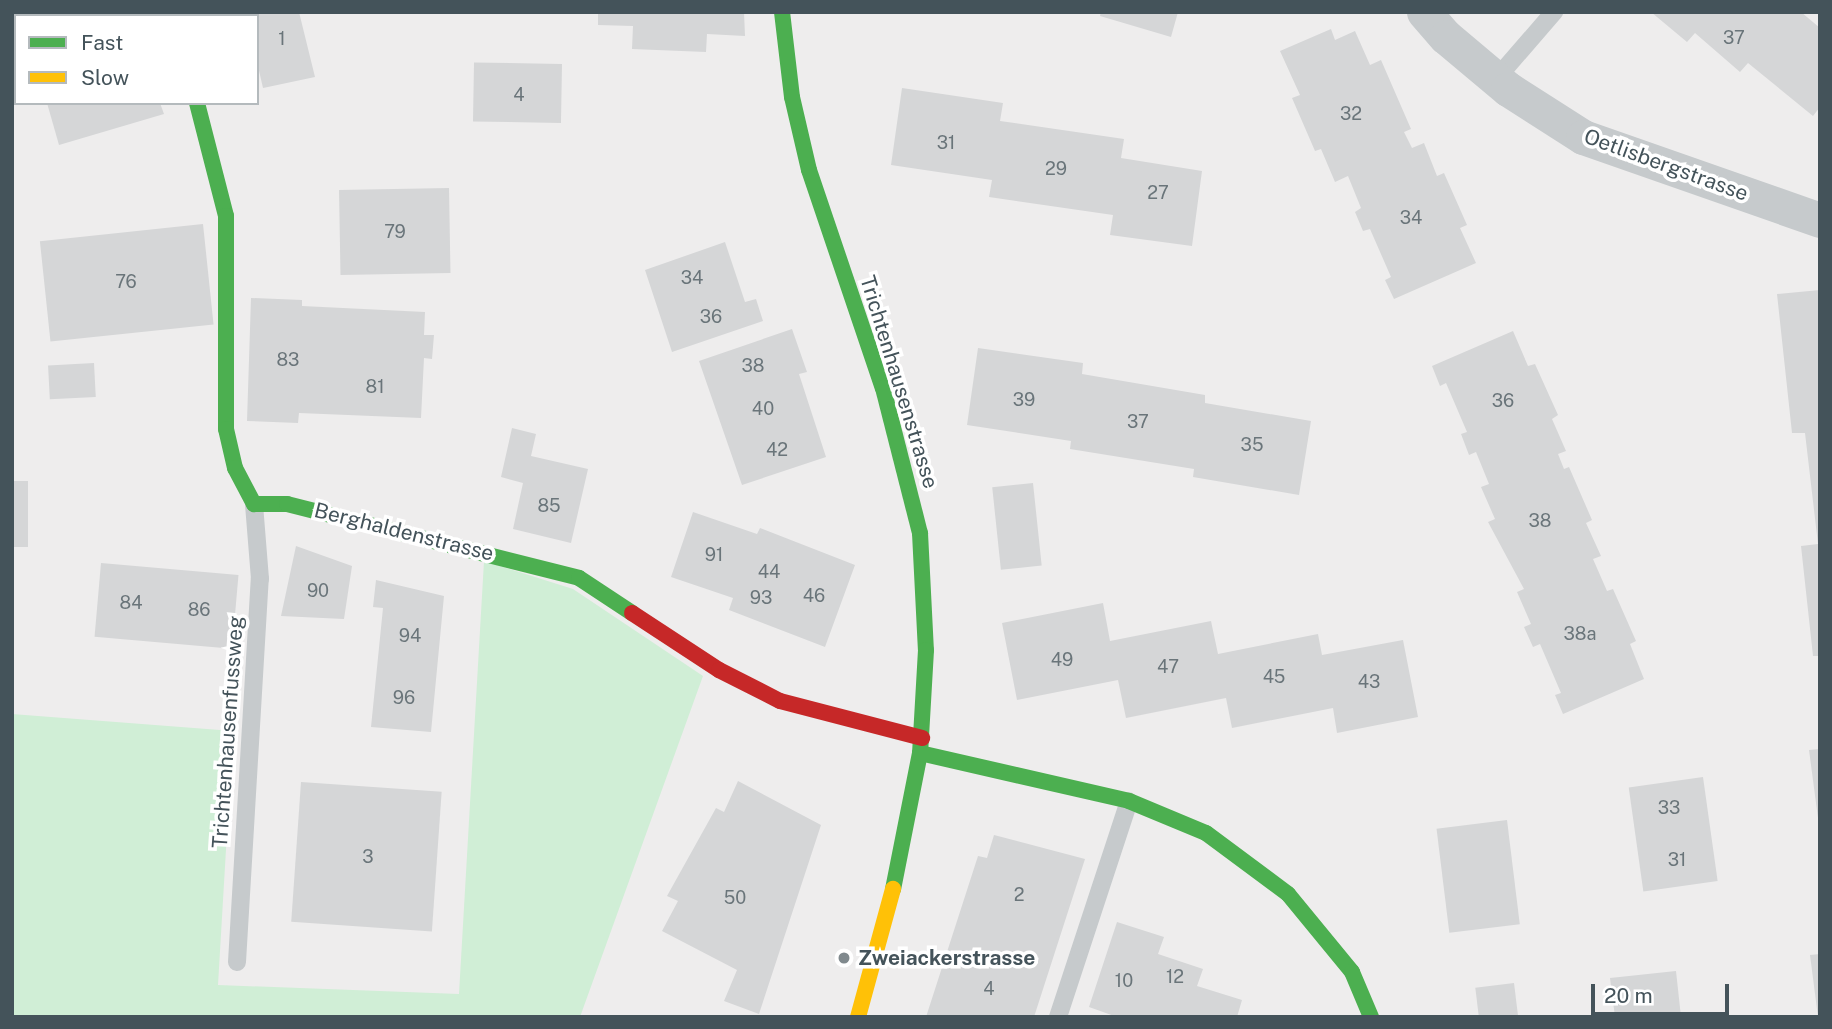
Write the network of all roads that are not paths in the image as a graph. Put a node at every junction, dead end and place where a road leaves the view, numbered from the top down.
1 (782, 12) edge
2 (1424, 12) edge
3 (1554, 12) edge
4 (1496, 79) junction
5 (198, 105) edge
6 (1820, 220) edge
7 (254, 504) junction
8 (921, 745) junction
9 (1129, 801) junction
10 (237, 962) dead end
11 (858, 1017) edge
12 (1058, 1017) edge
13 (1371, 1017) edge

1 - 8 street, Trichtenhausenstrasse
2 - 4 street, Oetlisbergstrasse
3 - 4 lane
4 - 6 street, Oetlisbergstrasse
5 - 7 street
7 - 8 street, Berghaldenstrasse
7 - 10 lane, Trichtenhausenfussweg
8 - 9 street
8 - 11 street, Trichtenhausenstrasse
9 - 12 lane
9 - 13 street

